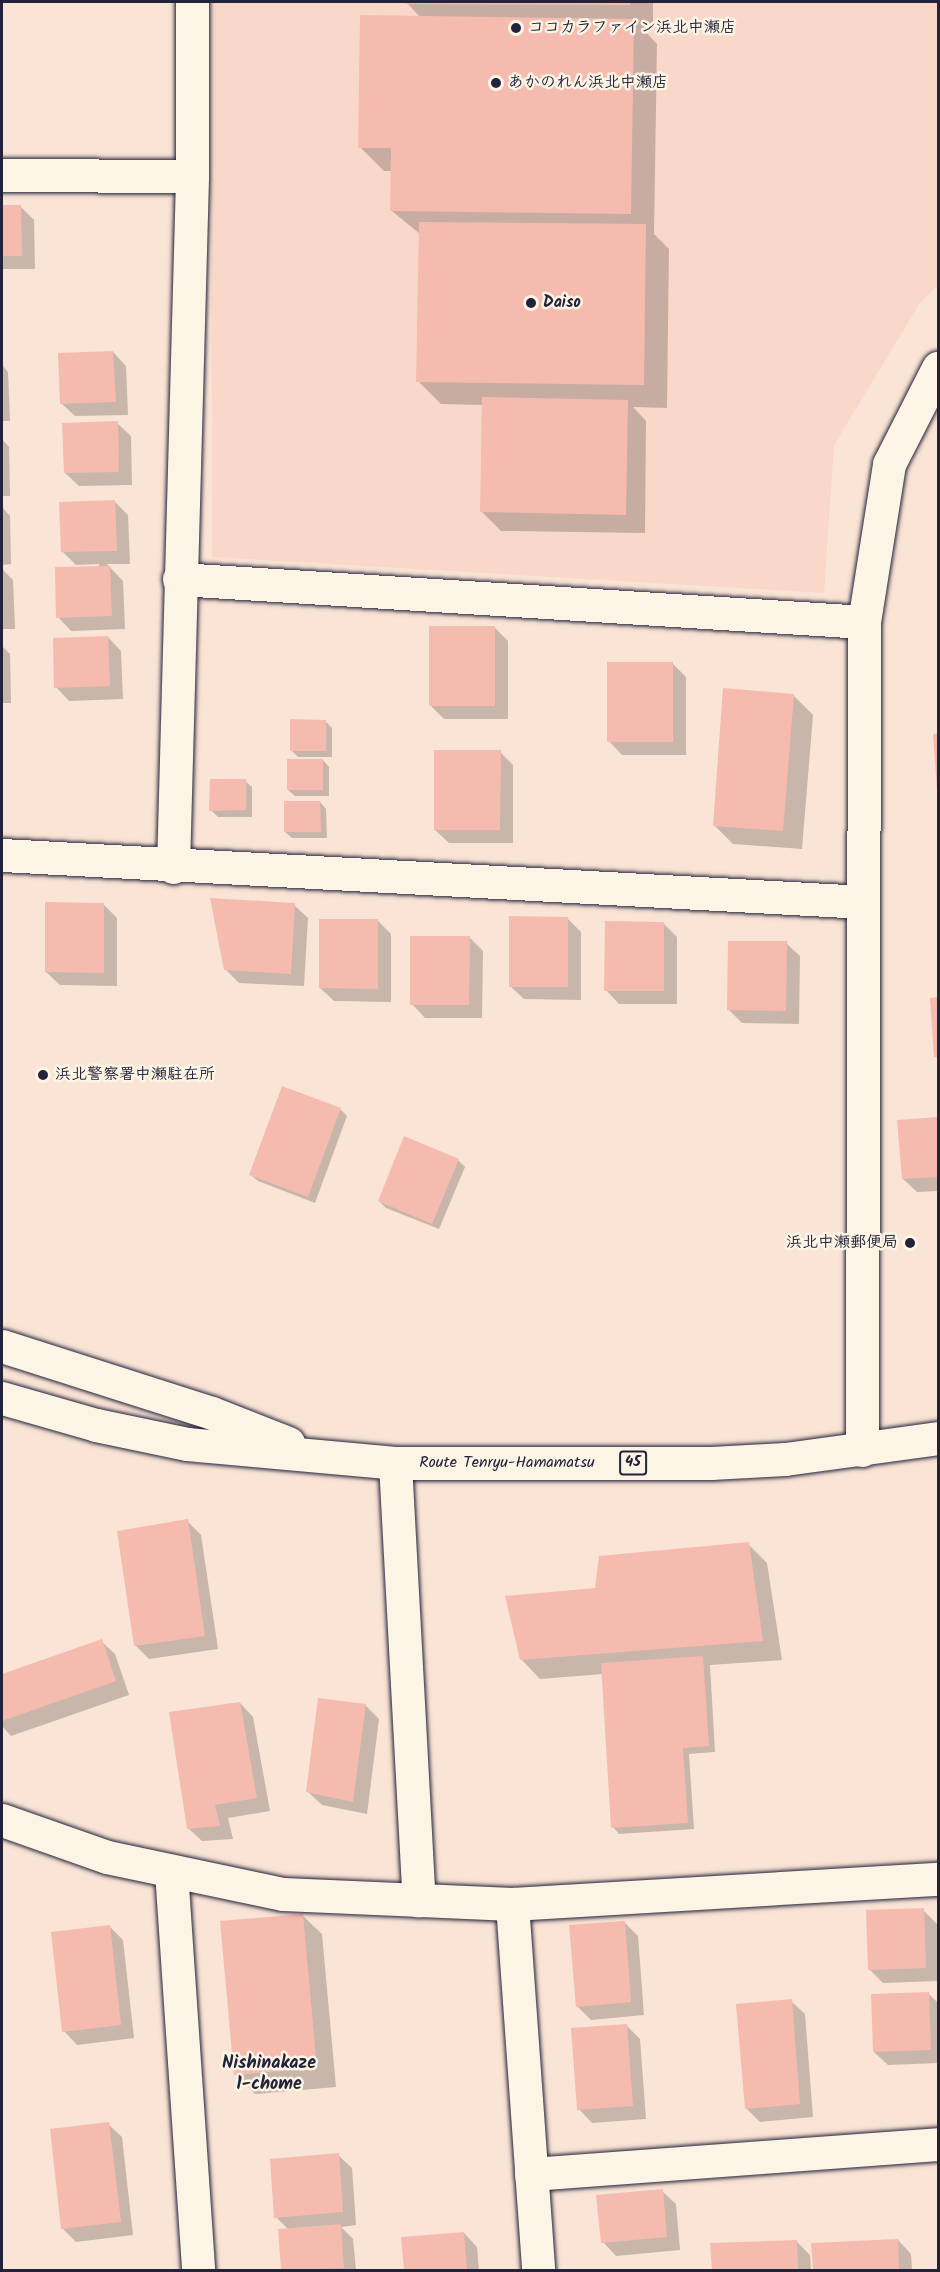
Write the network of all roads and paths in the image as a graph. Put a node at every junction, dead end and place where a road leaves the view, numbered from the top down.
1 (192, 2) edge
2 (2, 176) edge
3 (192, 176) junction
4 (939, 368) edge
5 (179, 579) junction
6 (864, 622) junction
7 (2, 855) edge
8 (173, 867) junction
9 (863, 902) junction
10 (2, 1346) edge
11 (2, 1398) edge
12 (939, 1438) edge
13 (862, 1450) junction
14 (326, 1458) junction
15 (394, 1463) junction
16 (2, 1820) edge
17 (171, 1870) junction
18 (939, 1879) edge
19 (419, 1900) junction
20 (512, 1904) junction
21 (939, 2144) edge
22 (531, 2174) junction
23 (198, 2271) edge
24 (538, 2271) edge

1 - 3 street
2 - 3 street
3 - 5 street
4 - 6 street
5 - 6 street
5 - 8 street
6 - 9 street
7 - 8 street
8 - 9 street
9 - 13 street
10 - 14 street, Route Tenryu-Hamamatsu / 45
11 - 14 street, Route Tenryu-Hamamatsu / 45
12 - 13 street, Route Tenryu-Hamamatsu / 45
13 - 15 street, Route Tenryu-Hamamatsu / 45
14 - 15 street, Route Tenryu-Hamamatsu / 45
15 - 19 street
16 - 17 street
17 - 19 street
17 - 23 street
18 - 20 street
19 - 20 street
20 - 22 street
21 - 22 street
22 - 24 street

